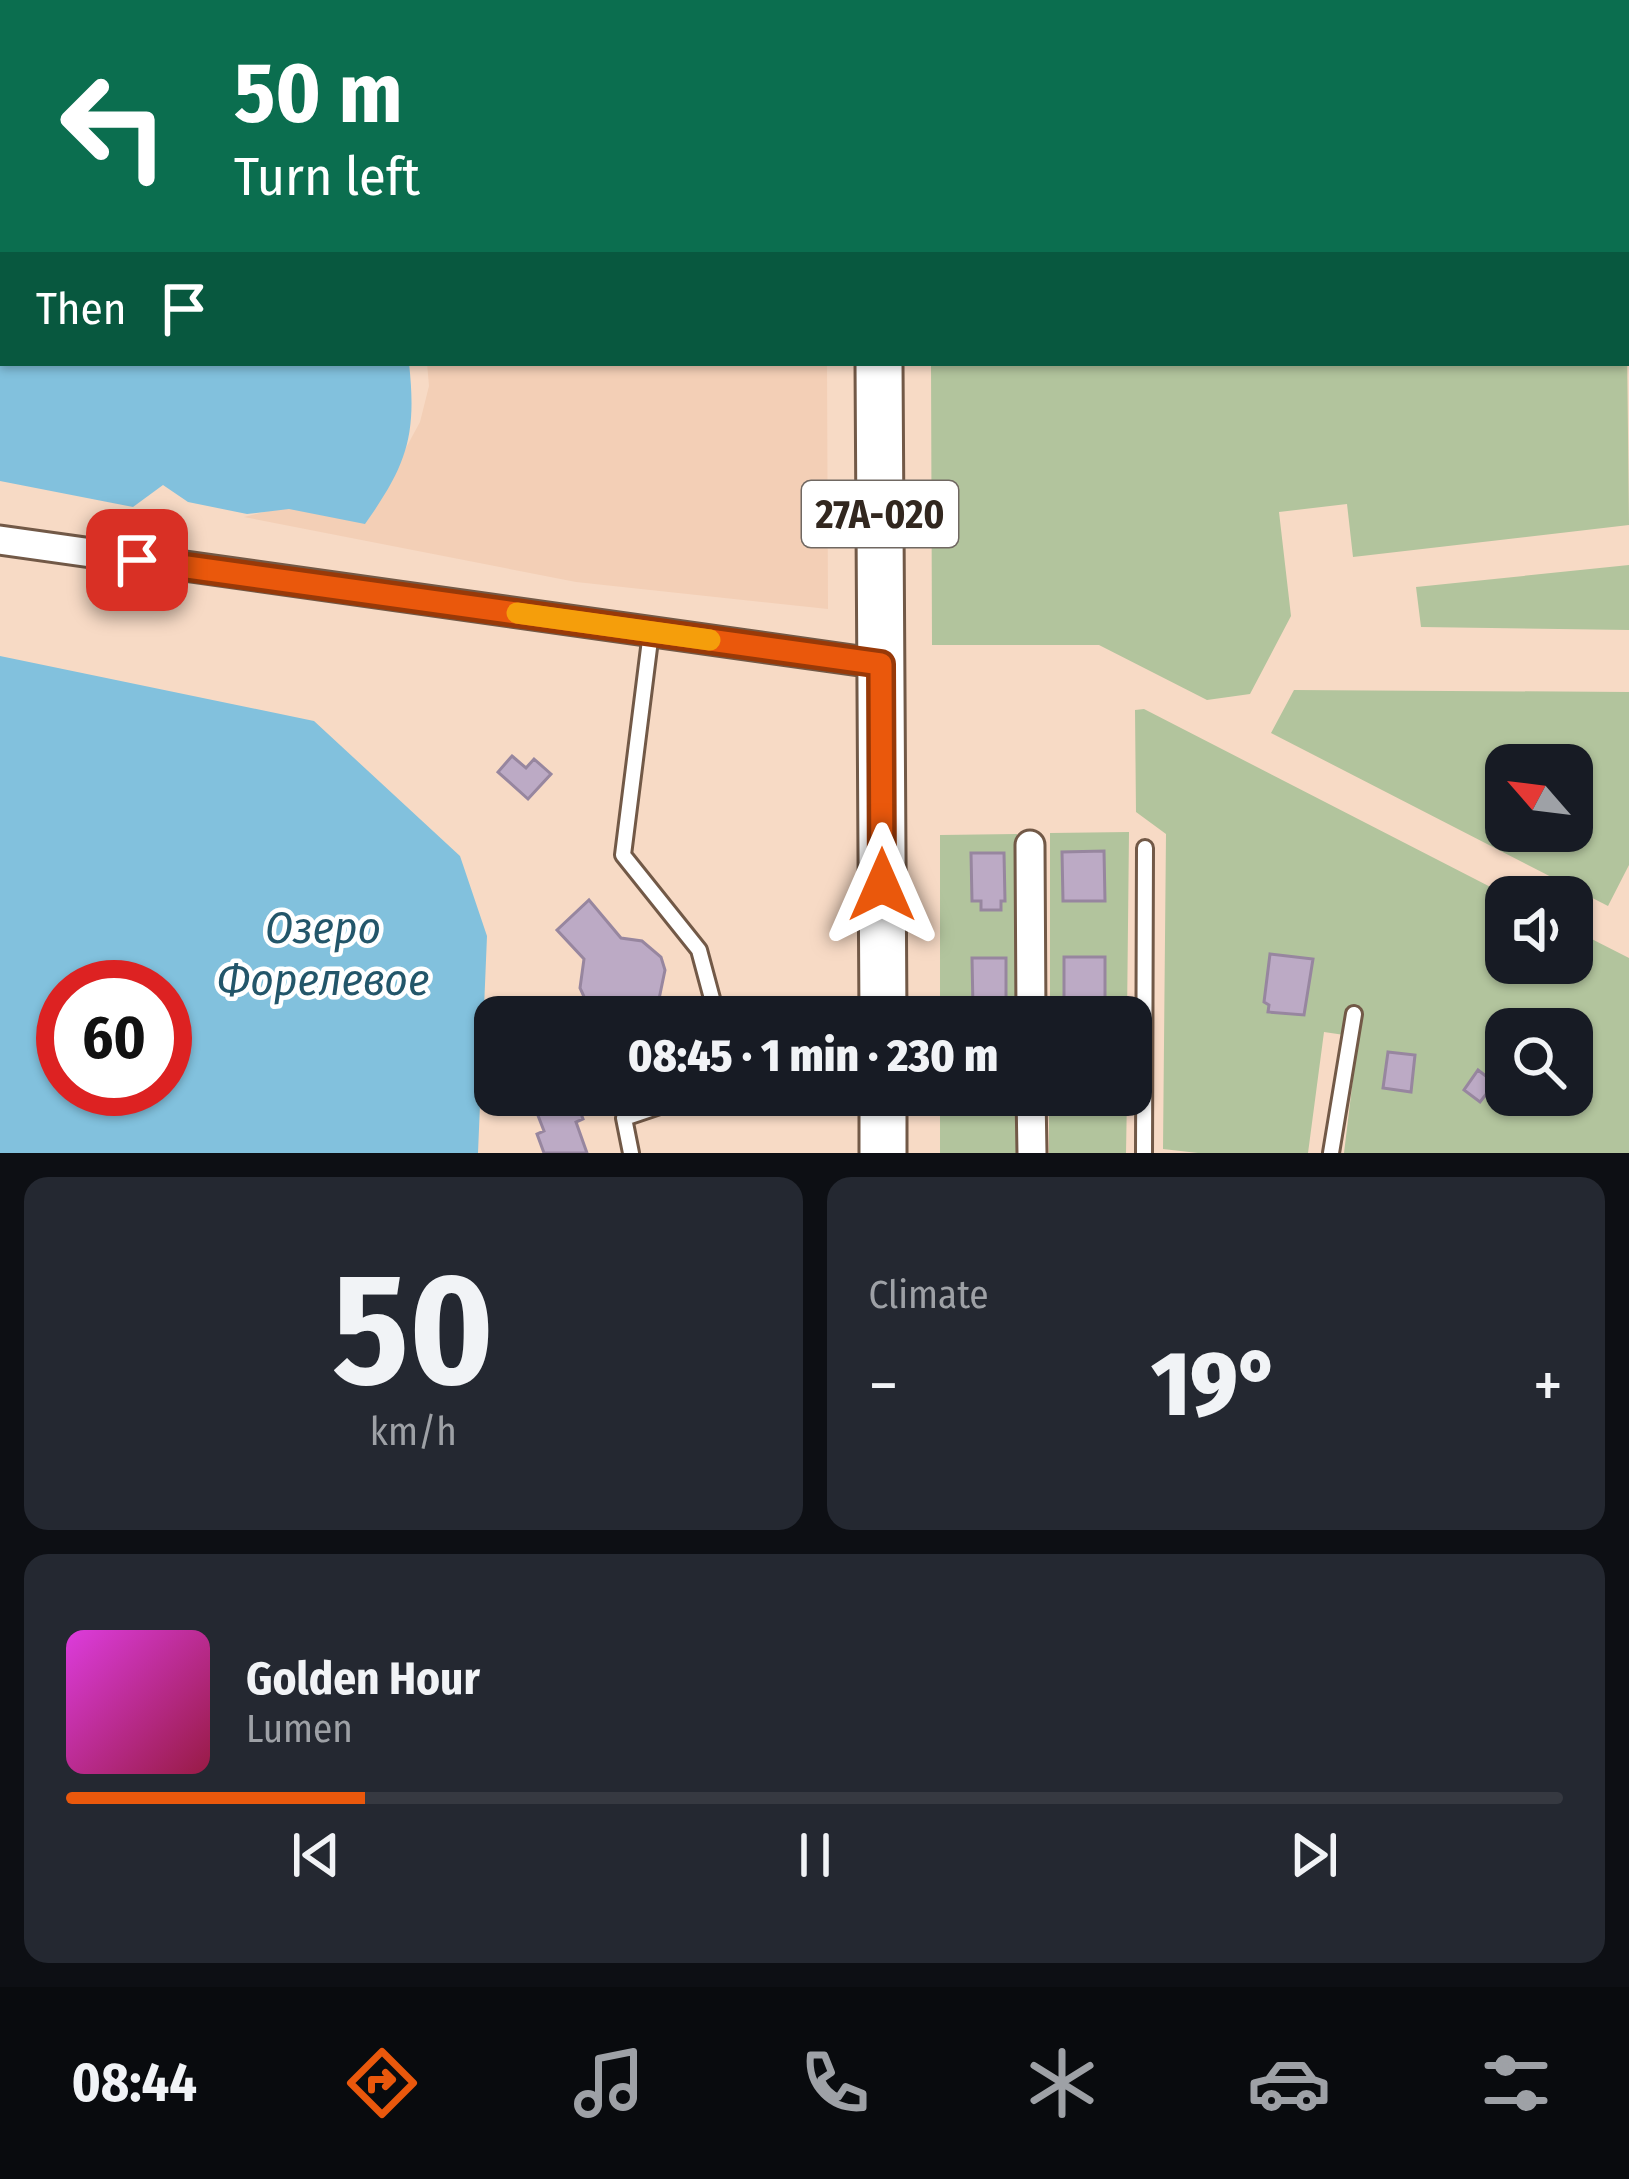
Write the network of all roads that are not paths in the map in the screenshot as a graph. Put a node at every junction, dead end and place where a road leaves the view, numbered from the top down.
1 (879, 366) edge
2 (0, 540) edge
3 (651, 632) junction
4 (881, 664) junction
5 (1030, 845) dead end
6 (1144, 848) dead end
7 (711, 996) edge
8 (883, 996) edge
9 (1031, 996) edge
10 (1354, 1014) dead end
11 (630, 1116) edge
12 (883, 1116) edge
13 (1031, 1116) edge
14 (632, 1153) edge
15 (883, 1153) edge
16 (1032, 1153) edge
17 (1144, 1153) edge
18 (1331, 1153) edge

1 - 4 main road, 27А-020
2 - 3 street
3 - 4 street
3 - 7 lane
4 - 8 main road, 27А-020
5 - 9 street
6 - 17 lane
10 - 18 lane
11 - 14 lane
12 - 15 main road
13 - 16 street

